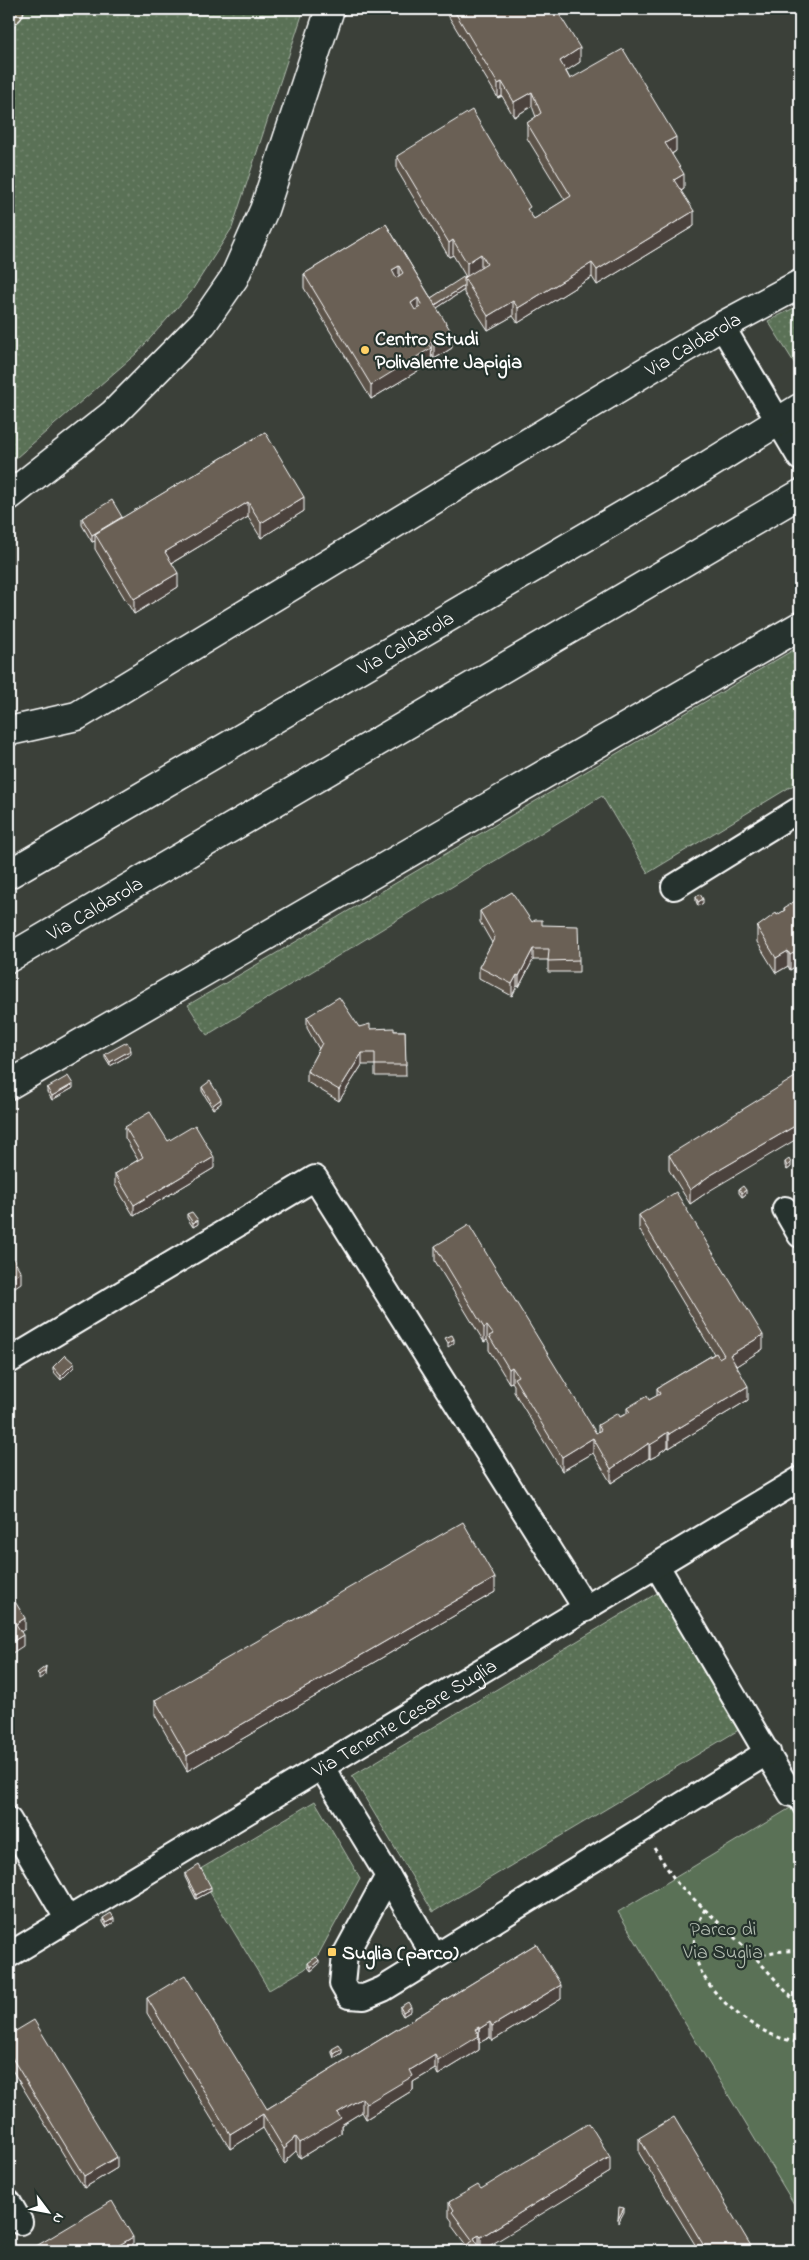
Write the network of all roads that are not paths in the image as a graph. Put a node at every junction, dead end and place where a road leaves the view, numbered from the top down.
1 (330, 9) edge
2 (800, 284) edge
3 (722, 326) junction
4 (790, 414) edge
5 (800, 458) edge
6 (800, 494) edge
7 (9, 496) edge
8 (800, 626) edge
9 (10, 734) edge
10 (800, 809) edge
11 (9, 874) edge
12 (674, 888) dead end
13 (9, 958) edge
14 (9, 1086) edge
15 (785, 1209) dead end
16 (800, 1235) edge
17 (9, 1361) edge
18 (800, 1479) edge
19 (657, 1566) junction
20 (586, 1609) junction
21 (768, 1752) junction
22 (321, 1766) junction
23 (796, 1802) edge
24 (9, 1820) edge
25 (388, 1876) junction
26 (68, 1920) junction
27 (9, 1956) edge
28 (434, 1956) junction

1 - 7 street
2 - 3 street, Via Caldarola
3 - 4 street
3 - 9 street, Via Caldarola
4 - 5 street
4 - 11 street, Via Caldarola
6 - 13 street, Via Caldarola
8 - 14 street
10 - 12 street
15 - 16 street
17 - 20 street
18 - 19 street, Via Tenente Cesare Suglia
19 - 20 street, Via Tenente Cesare Suglia
19 - 21 street
20 - 22 street, Via Tenente Cesare Suglia
21 - 23 street
21 - 28 street
22 - 25 street
22 - 26 street, Via Tenente Cesare Suglia
24 - 26 street
25 - 28 street
25 - 28 street
26 - 27 street, Via Tenente Cesare Suglia

